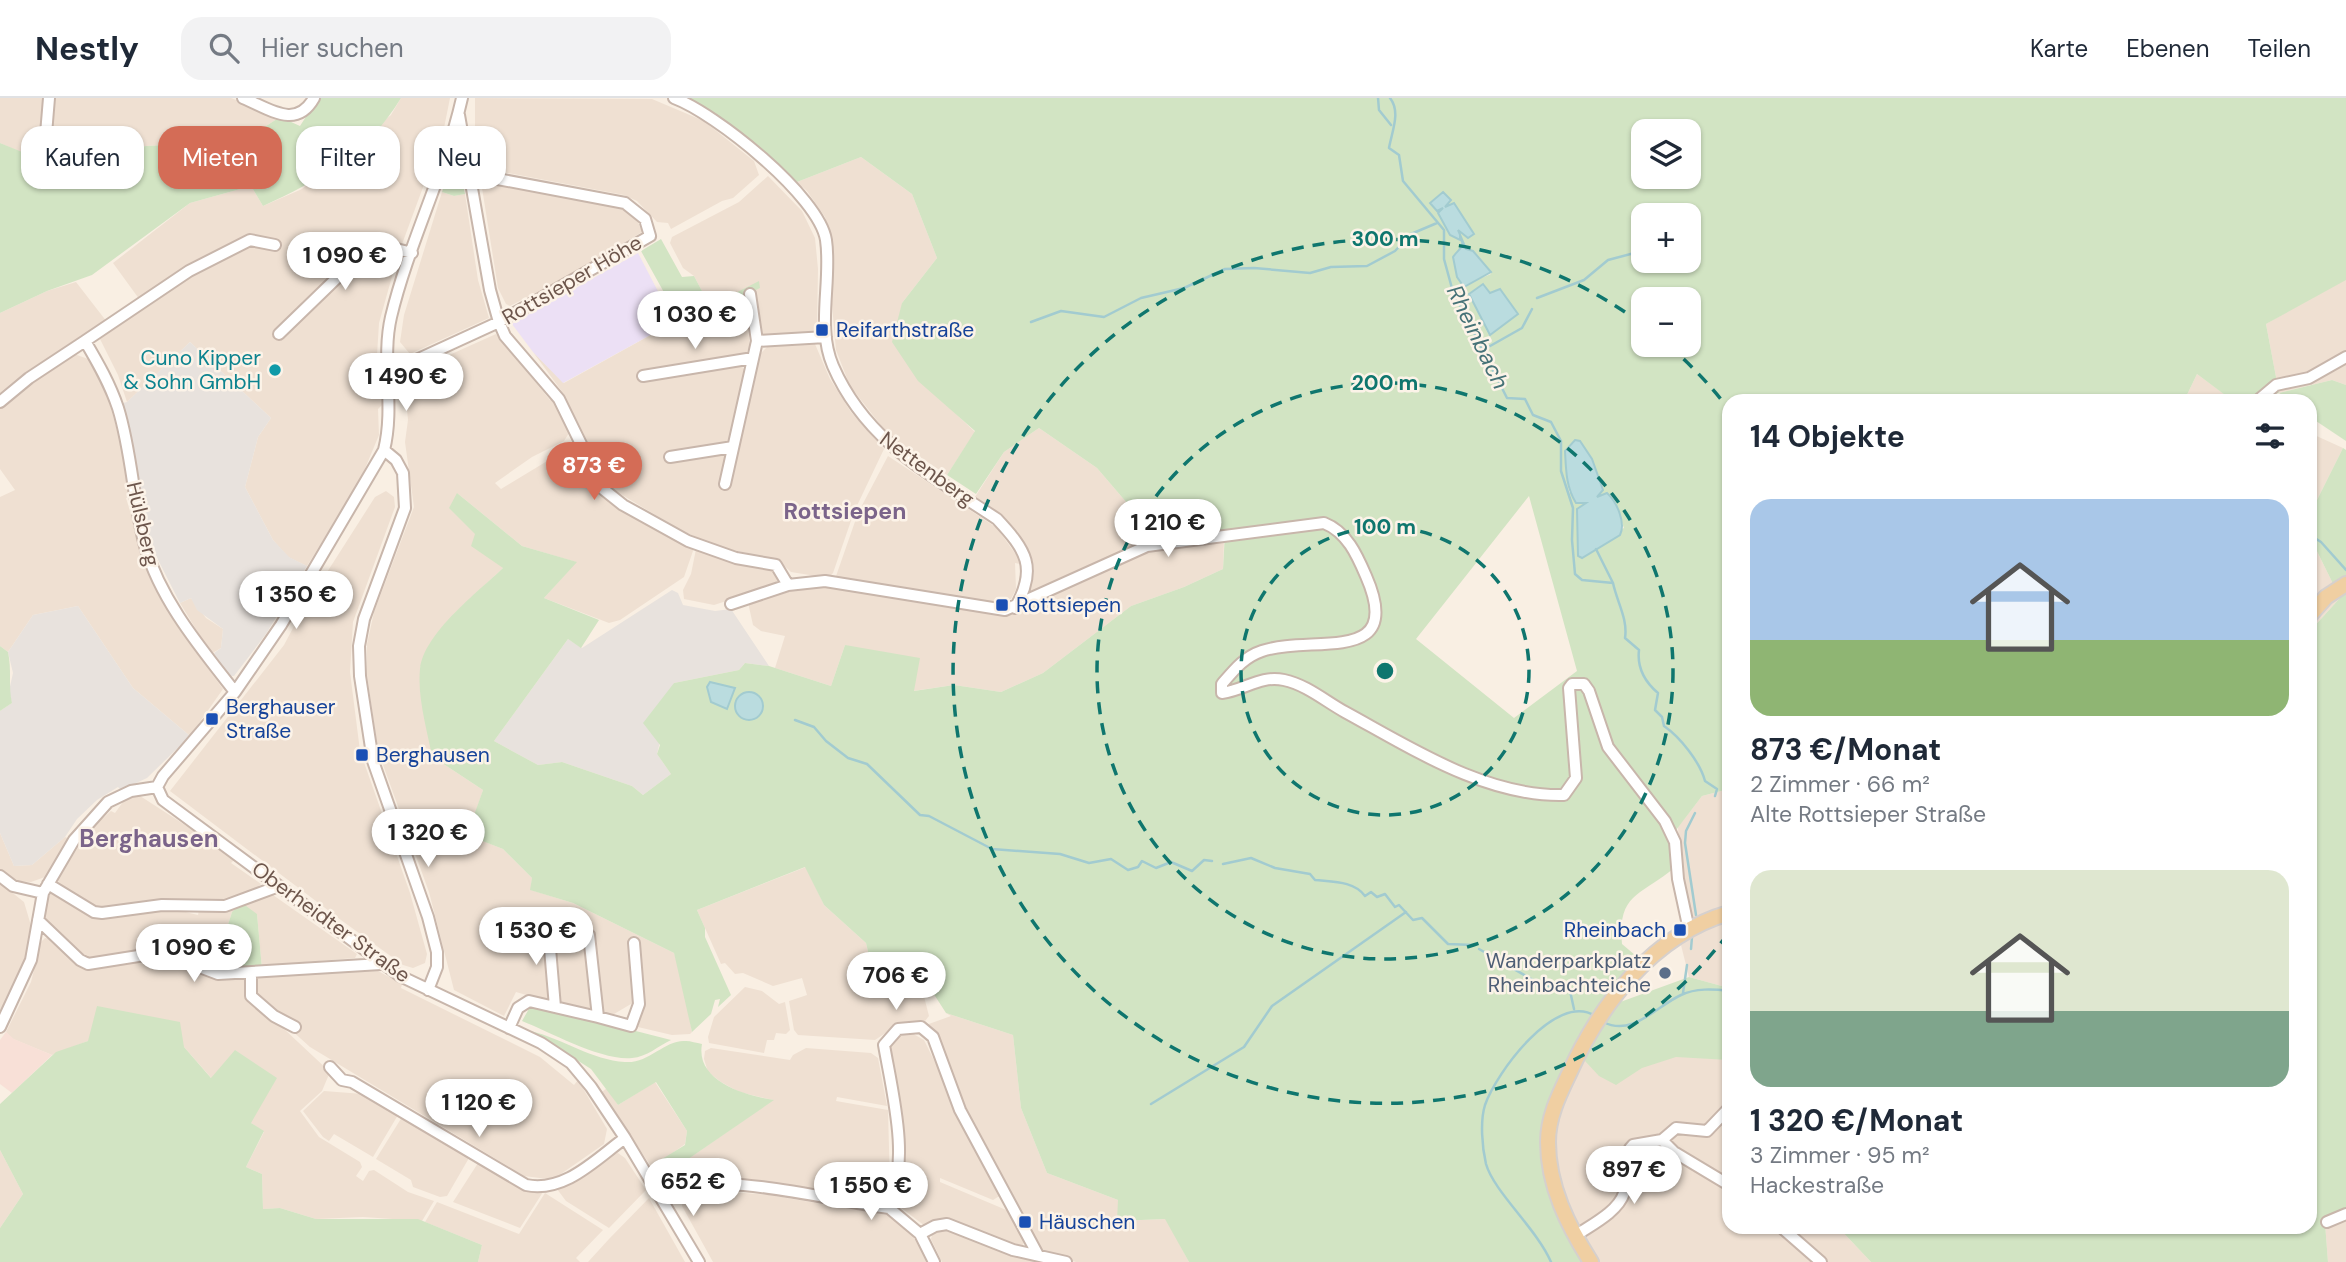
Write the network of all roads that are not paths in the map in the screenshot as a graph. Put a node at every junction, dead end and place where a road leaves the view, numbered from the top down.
1 (49, 98) edge
2 (243, 98) edge
3 (314, 98) edge
4 (462, 98) edge
5 (674, 98) edge
6 (459, 112) junction
7 (47, 126) edge
8 (462, 126) edge
9 (506, 181) edge
10 (473, 189) edge
11 (275, 245) dead end
12 (412, 253) junction
13 (750, 294) dead end
14 (499, 322) junction
15 (279, 334) dead end
16 (825, 337) junction
17 (85, 341) junction
18 (757, 341) junction
19 (2346, 357) edge
20 (753, 358) junction
21 (390, 372) junction
22 (643, 376) dead end
23 (2265, 394) edge
24 (0, 402) edge
25 (733, 447) junction
26 (384, 450) junction
27 (670, 457) dead end
28 (725, 484) dead end
29 (2345, 584) edge
30 (788, 585) junction
31 (731, 604) dead end
32 (1015, 608) junction
33 (2317, 609) edge
34 (234, 692) junction
35 (157, 787) junction
36 (0, 876) edge
37 (279, 886) junction
38 (46, 888) junction
39 (1722, 916) edge
40 (37, 920) junction
41 (548, 925) dead end
42 (1689, 930) junction
43 (589, 935) dead end
44 (634, 943) dead end
45 (381, 964) junction
46 (251, 974) junction
47 (428, 990) junction
48 (555, 1007) junction
49 (598, 1017) junction
50 (0, 1027) edge
51 (295, 1027) dead end
52 (509, 1028) junction
53 (330, 1067) dead end
54 (1722, 1115) edge
55 (625, 1138) junction
56 (1662, 1140) junction
57 (1722, 1181) edge
58 (658, 1190) junction
59 (889, 1208) junction
60 (2346, 1214) edge
61 (2327, 1222) dead end
62 (920, 1234) junction
63 (1789, 1234) edge
64 (1575, 1236) junction
65 (1038, 1255) junction
66 (699, 1262) edge
67 (934, 1262) edge
68 (1066, 1262) edge
69 (1591, 1262) edge
70 (1821, 1262) edge

1 - 7 street
2 - 3 street
4 - 6 street
5 - 16 street, Nettenberg
6 - 8 street
6 - 12 street
9 - 14 street, Rottsieper Höhe
10 - 14 street
11 - 17 street
12 - 15 street
12 - 21 street
13 - 18 street
14 - 21 street, Rottsieper Höhe
14 - 30 street
16 - 18 street
16 - 32 street, Nettenberg
17 - 24 street
17 - 34 street, Hülsberg
18 - 20 street
19 - 23 street
20 - 22 street
20 - 25 street
21 - 26 street
25 - 27 street
25 - 28 street
26 - 34 street
26 - 47 street
29 - 33 main road
30 - 31 street
30 - 32 street
32 - 42 street
34 - 35 street
35 - 37 street, Oberheidter Straße
35 - 38 street
36 - 38 street
37 - 38 street
37 - 45 street, Oberheidter Straße
38 - 40 street
39 - 42 main road
40 - 46 street
40 - 50 street
41 - 48 street
42 - 64 main road
43 - 49 street
44 - 49 street
45 - 46 street
45 - 47 street, Oberheidter Straße
46 - 51 street
47 - 52 street, Oberheidter Straße
48 - 49 street
48 - 52 street
52 - 55 street, Oberheidter Straße
53 - 55 street
54 - 56 street
55 - 58 street, Oberheidter Straße
56 - 57 street
56 - 64 street
58 - 59 street
58 - 66 street, Oberheidter Straße
59 - 62 street
59 - 65 street
60 - 61 street
62 - 65 street
62 - 67 street
63 - 70 street
64 - 69 main road
65 - 68 street

